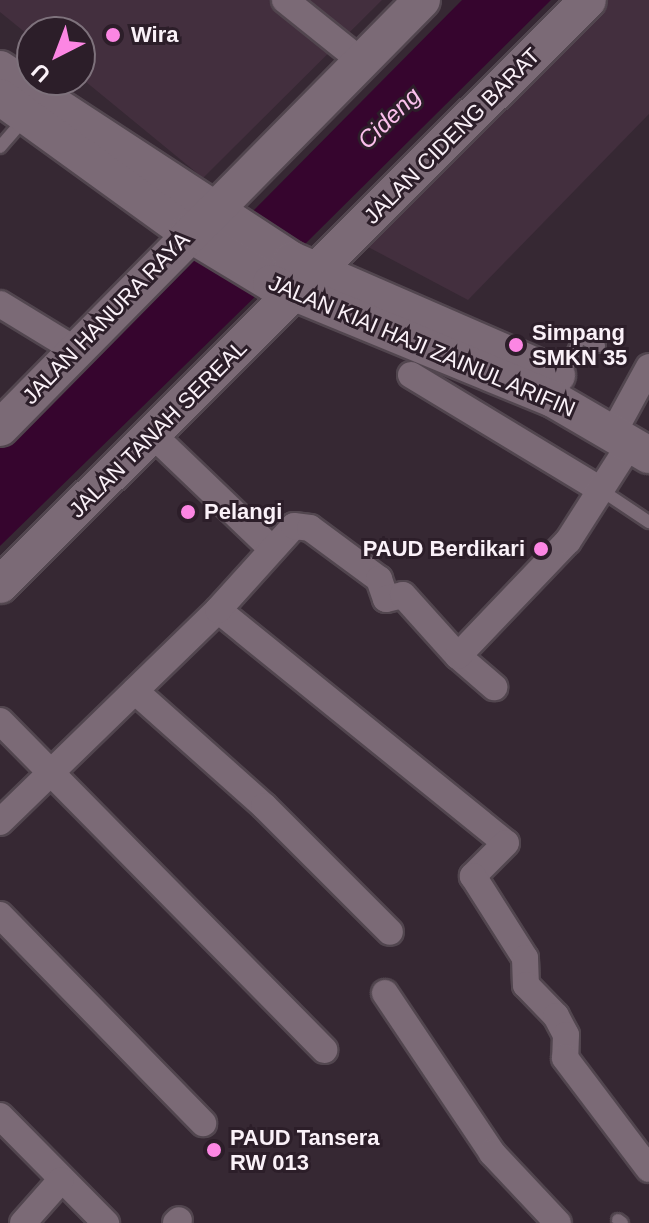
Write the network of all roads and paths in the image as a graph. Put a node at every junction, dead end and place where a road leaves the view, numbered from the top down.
1 (285, 0) edge
2 (422, 0) edge
3 (588, 0) edge
4 (361, 61) junction
5 (0, 69) edge
6 (13, 107) edge
7 (0, 147) edge
8 (205, 224) junction
9 (292, 277) junction
10 (0, 304) edge
11 (599, 346) dead end
12 (77, 351) junction
13 (446, 356) junction
14 (649, 367) edge
15 (558, 388) junction
16 (0, 428) edge
17 (633, 434) edge
18 (153, 435) junction
19 (601, 490) junction
20 (649, 522) edge
21 (272, 549) junction
22 (0, 585) edge
23 (218, 610) junction
24 (458, 656) junction
25 (494, 687) dead end
26 (135, 691) junction
27 (0, 721) edge
28 (52, 771) junction
29 (0, 822) edge
30 (0, 915) edge
31 (390, 932) dead end
32 (385, 993) dead end
33 (324, 1050) dead end
34 (0, 1116) edge
35 (203, 1123) dead end
36 (649, 1169) edge
37 (61, 1180) junction
38 (23, 1223) edge
39 (106, 1223) edge
40 (558, 1223) edge

1 - 4 street
2 - 4 street, JALAN HANURA RAYA
3 - 9 street, JALAN CIDENG BARAT
4 - 8 street, JALAN HANURA RAYA
5 - 8 street
6 - 7 lane
6 - 8 street, JALAN KIAI HAJI ZAINUL ARIFIN
8 - 9 street, JALAN KIAI HAJI ZAINUL ARIFIN
8 - 12 street, JALAN HANURA RAYA
9 - 13 street, JALAN KIAI HAJI ZAINUL ARIFIN
9 - 15 street, JALAN KIAI HAJI ZAINUL ARIFIN
9 - 18 street, JALAN TANAH SEREAL
10 - 12 street
11 - 15 lane
12 - 16 street, JALAN HANURA RAYA
13 - 15 street, JALAN KIAI HAJI ZAINUL ARIFIN
13 - 19 street
14 - 17 street
15 - 17 street, JALAN KIAI HAJI ZAINUL ARIFIN
17 - 19 street
18 - 21 street
18 - 22 street, JALAN TANAH SEREAL
19 - 20 lane
19 - 24 street
21 - 23 street
21 - 24 street
23 - 26 street
23 - 36 street
24 - 25 street
26 - 28 street
26 - 31 street
27 - 28 street
28 - 29 street
28 - 33 street
30 - 35 street
32 - 40 street
34 - 37 street
37 - 38 street
37 - 39 street

